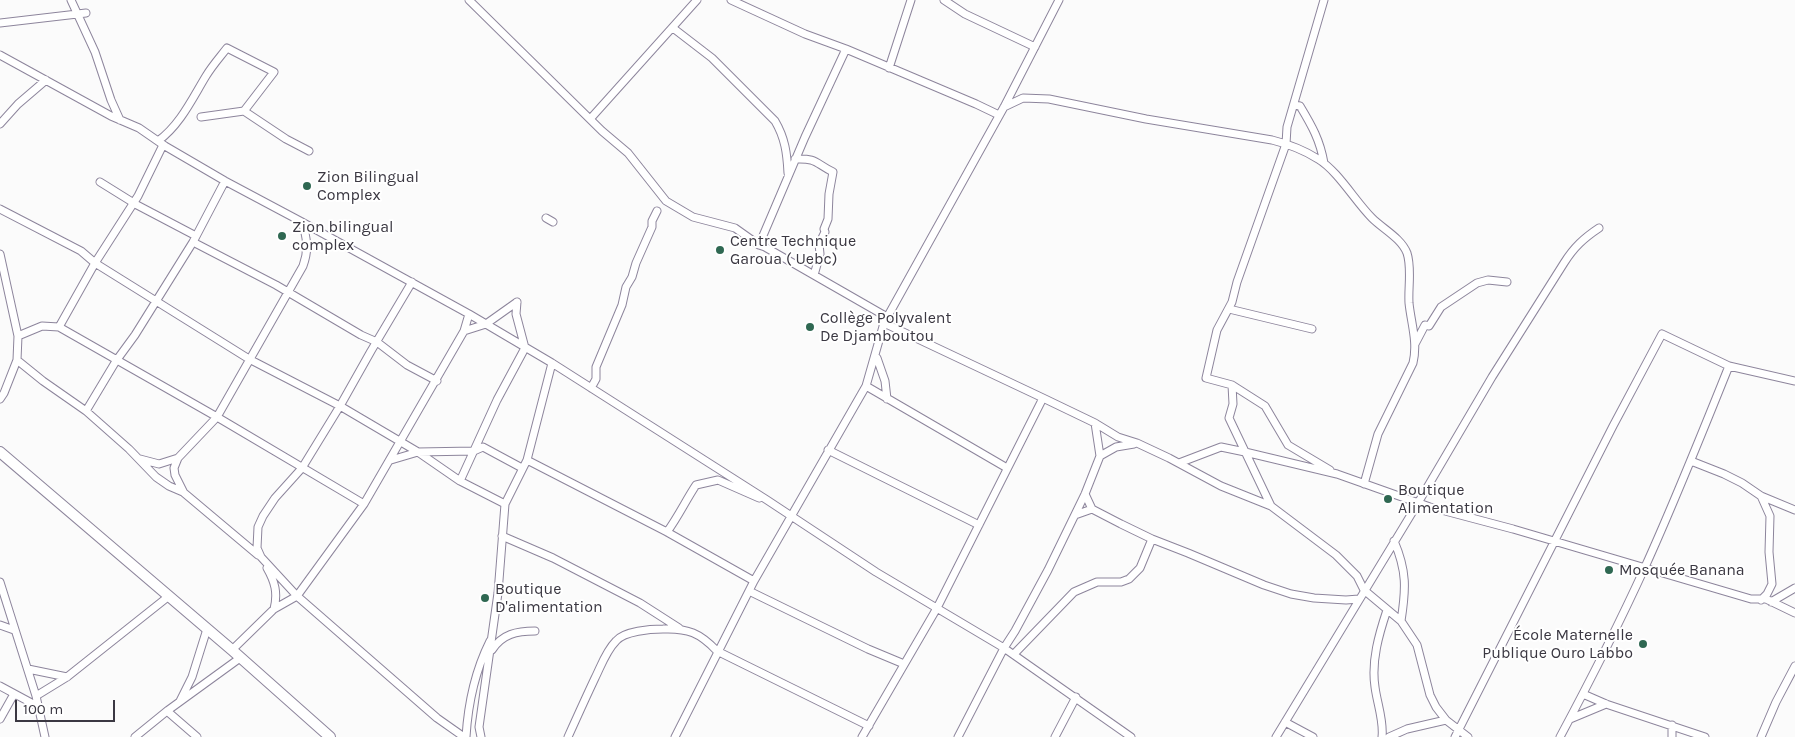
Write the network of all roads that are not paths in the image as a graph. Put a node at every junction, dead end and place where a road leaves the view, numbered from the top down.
1 (71, 0) edge
2 (469, 0) edge
3 (697, 0) edge
4 (731, 0) edge
5 (911, 0) edge
6 (944, 0) edge
7 (1059, 0) edge
8 (1324, 0) edge
9 (86, 13) dead end
10 (77, 14) junction
11 (0, 23) edge
12 (673, 28) junction
13 (1035, 47) junction
14 (846, 49) junction
15 (0, 55) edge
16 (889, 68) junction
17 (46, 80) junction
18 (1294, 105) junction
19 (1004, 107) junction
20 (244, 111) junction
21 (999, 116) junction
22 (201, 117) dead end
23 (591, 118) junction
24 (120, 120) junction
25 (0, 124) edge
26 (160, 143) junction
27 (1286, 144) junction
28 (309, 151) dead end
29 (795, 159) junction
30 (1324, 163) junction
31 (788, 176) junction
32 (225, 181) junction
33 (100, 182) dead end
34 (134, 202) junction
35 (0, 209) edge
36 (657, 211) dead end
37 (302, 222) junction
38 (1599, 228) dead end
39 (194, 239) junction
40 (759, 245) junction
41 (0, 254) edge
42 (95, 263) junction
43 (814, 275) junction
44 (412, 282) junction
45 (1507, 282) dead end
46 (288, 292) junction
47 (156, 302) junction
48 (1229, 309) junction
49 (469, 314) junction
50 (886, 320) junction
51 (486, 324) junction
52 (59, 327) junction
53 (1312, 329) dead end
54 (464, 331) junction
55 (361, 334) junction
56 (18, 336) junction
57 (378, 342) junction
58 (1415, 345) junction
59 (525, 348) junction
60 (371, 351) junction
61 (877, 358) junction
62 (249, 359) junction
63 (17, 360) junction
64 (116, 361) junction
65 (552, 363) junction
66 (1729, 366) junction
67 (437, 381) junction
68 (1795, 381) edge
69 (1232, 385) junction
70 (867, 387) junction
71 (591, 388) junction
72 (1043, 398) junction
73 (0, 399) edge
74 (887, 399) junction
75 (340, 406) junction
76 (86, 411) junction
77 (217, 417) junction
78 (1095, 423) junction
79 (400, 442) junction
80 (1137, 443) junction
81 (828, 450) junction
82 (474, 451) junction
83 (0, 452) edge
84 (418, 452) junction
85 (1244, 452) junction
86 (1100, 456) junction
87 (178, 458) junction
88 (139, 459) junction
89 (390, 460) junction
90 (527, 460) junction
91 (1691, 462) junction
92 (1179, 463) junction
93 (302, 468) junction
94 (522, 468) junction
95 (1007, 468) junction
96 (1336, 474) junction
97 (460, 481) junction
98 (1364, 484) junction
99 (183, 492) junction
100 (1085, 494) junction
101 (1761, 496) junction
102 (767, 500) junction
103 (1418, 503) junction
104 (364, 504) junction
105 (506, 504) junction
106 (1271, 506) junction
107 (1092, 509) junction
108 (1795, 510) edge
109 (1075, 515) junction
110 (790, 517) junction
111 (979, 524) junction
112 (667, 532) junction
113 (502, 536) junction
114 (1152, 539) junction
115 (1394, 541) junction
116 (1555, 542) junction
117 (261, 557) junction
118 (1645, 568) junction
119 (754, 581) junction
120 (0, 582) edge
121 (1795, 588) edge
122 (1364, 590) junction
123 (749, 591) junction
124 (169, 596) junction
125 (297, 596) junction
126 (1359, 599) junction
127 (1760, 600) junction
128 (1771, 602) junction
129 (936, 608) junction
130 (274, 609) junction
131 (1387, 610) junction
132 (1795, 612) edge
133 (1401, 621) junction
134 (0, 624) edge
135 (680, 628) junction
136 (207, 629) junction
137 (14, 630) junction
138 (534, 631) dead end
139 (492, 636) junction
140 (1004, 648) junction
141 (232, 650) junction
142 (717, 651) junction
143 (1014, 654) junction
144 (490, 655) junction
145 (240, 658) junction
146 (904, 664) junction
147 (1795, 666) edge
148 (28, 668) junction
149 (67, 677) junction
150 (1787, 681) junction
151 (1795, 681) edge
152 (0, 686) edge
153 (14, 694) junction
154 (1583, 694) junction
155 (36, 696) junction
156 (1076, 696) junction
157 (179, 703) junction
158 (1606, 704) junction
159 (39, 707) junction
160 (167, 711) junction
161 (0, 719) edge
162 (1570, 719) junction
163 (1446, 720) junction
164 (1285, 722) junction
165 (869, 726) junction
166 (1672, 726) junction
167 (449, 727) junction
168 (1457, 734) edge
169 (1695, 735) edge
170 (45, 737) edge
171 (135, 737) edge
172 (197, 737) edge
173 (330, 737) edge
174 (453, 737) edge
175 (465, 737) edge
176 (481, 737) edge
177 (568, 737) edge
178 (675, 737) edge
179 (862, 737) edge
180 (958, 737) edge
181 (1055, 737) edge
182 (1131, 737) edge
183 (1276, 737) edge
184 (1313, 737) edge
185 (1382, 737) edge
186 (1389, 737) edge
187 (1468, 737) edge
188 (1560, 737) edge
189 (1672, 737) edge
190 (1705, 737) edge
191 (1761, 737) edge

1 - 10 street
2 - 23 street
3 - 12 street
4 - 14 street
5 - 16 street
6 - 13 street
7 - 13 street
8 - 18 street
9 - 10 street
10 - 11 street
10 - 24 street
12 - 23 street
12 - 31 street
13 - 19 street
14 - 16 street
14 - 29 street
15 - 17 street
16 - 21 street
17 - 24 street
17 - 25 street
18 - 27 street
18 - 30 street
19 - 21 street
19 - 27 street
20 - 22 street
20 - 26 street
20 - 28 street
21 - 50 street
23 - 40 street
24 - 26 street
26 - 32 street
26 - 34 street
27 - 30 street
27 - 48 street
29 - 31 street
29 - 43 street
30 - 58 street
31 - 40 street
32 - 37 street
32 - 39 street
33 - 34 street
34 - 39 street
34 - 42 street
35 - 42 street
36 - 71 street
37 - 44 street
37 - 46 street
38 - 103 street
39 - 46 street
39 - 47 street
40 - 43 street
41 - 56 street
42 - 47 street
42 - 52 street
43 - 50 street
44 - 49 street
44 - 57 street
45 - 58 street
46 - 55 street
46 - 62 street
47 - 62 street
47 - 64 street
48 - 53 street
48 - 69 street
49 - 51 street
49 - 54 street
50 - 61 street
50 - 70 street
50 - 72 street
51 - 54 street
51 - 59 street
51 - 59 street
52 - 56 street
52 - 64 street
54 - 67 street
55 - 57 street
55 - 60 street
56 - 63 street
57 - 60 street
57 - 67 street
58 - 98 street
59 - 65 street
59 - 82 street
60 - 75 street
61 - 70 street
61 - 74 street
62 - 75 street
62 - 77 street
63 - 73 street
63 - 76 street
64 - 76 street
64 - 77 street
65 - 71 street
65 - 90 street
66 - 68 street
66 - 91 street
66 - 116 street
67 - 79 street
69 - 85 street
69 - 96 street
70 - 74 street
70 - 81 street
71 - 102 street
72 - 78 street
72 - 95 street
74 - 95 street
75 - 79 street
75 - 93 street
76 - 88 street
77 - 87 street
77 - 93 street
78 - 80 street
78 - 86 street
79 - 84 street
79 - 89 street
80 - 86 street
80 - 92 street
81 - 110 street
81 - 111 street
82 - 84 street
82 - 94 street
82 - 97 street
83 - 124 main road
84 - 89 street
84 - 97 street
85 - 92 street
85 - 96 street
85 - 106 street
86 - 100 street
87 - 88 street
87 - 99 street
88 - 99 street
89 - 104 street
90 - 94 street
90 - 112 street
91 - 101 street
91 - 118 street
92 - 106 street
93 - 104 street
93 - 117 street
94 - 105 street
95 - 111 street
96 - 98 street
97 - 105 street
98 - 103 street
99 - 117 street
100 - 107 street
100 - 109 street
101 - 108 street
101 - 127 street
102 - 110 street
102 - 112 street
103 - 115 street
103 - 116 street
104 - 125 street
105 - 113 street
106 - 122 street
107 - 109 street
107 - 114 street
109 - 140 street
110 - 119 street
110 - 129 street
111 - 129 street
112 - 119 street
113 - 135 street
113 - 139 street
114 - 126 street
114 - 143 street
115 - 122 street
115 - 133 street
116 - 118 street
116 - 168 street
117 - 125 street
117 - 130 street
118 - 127 street
118 - 154 street
119 - 123 street
120 - 137 street
121 - 128 street
122 - 126 street
122 - 131 street
123 - 142 street
123 - 146 street
124 - 136 main road
124 - 149 street
125 - 130 street
125 - 167 street
126 - 164 street
127 - 128 street
128 - 132 street
129 - 140 street
129 - 146 street
130 - 141 street
131 - 133 street
131 - 185 street
133 - 163 street
134 - 137 street
135 - 142 street
135 - 177 street
136 - 141 main road
136 - 157 street
137 - 148 street
138 - 144 street
139 - 144 street
139 - 175 street
140 - 143 street
140 - 180 street
141 - 145 main road
142 - 165 street
142 - 178 street
143 - 156 street
144 - 176 street
145 - 157 street
145 - 173 main road
146 - 165 street
147 - 150 street
148 - 149 street
148 - 155 street
149 - 155 street
150 - 151 street
150 - 191 street
152 - 153 street
153 - 159 street
153 - 161 street
154 - 158 street
154 - 162 street
155 - 159 street
156 - 181 street
156 - 182 street
157 - 160 street
158 - 162 street
158 - 166 street
159 - 170 street
160 - 171 street
160 - 172 street
162 - 188 street
163 - 168 street
163 - 186 street
164 - 183 street
164 - 184 street
165 - 179 street
166 - 169 street
166 - 189 street
167 - 174 street
167 - 175 street
168 - 187 street
169 - 190 street

